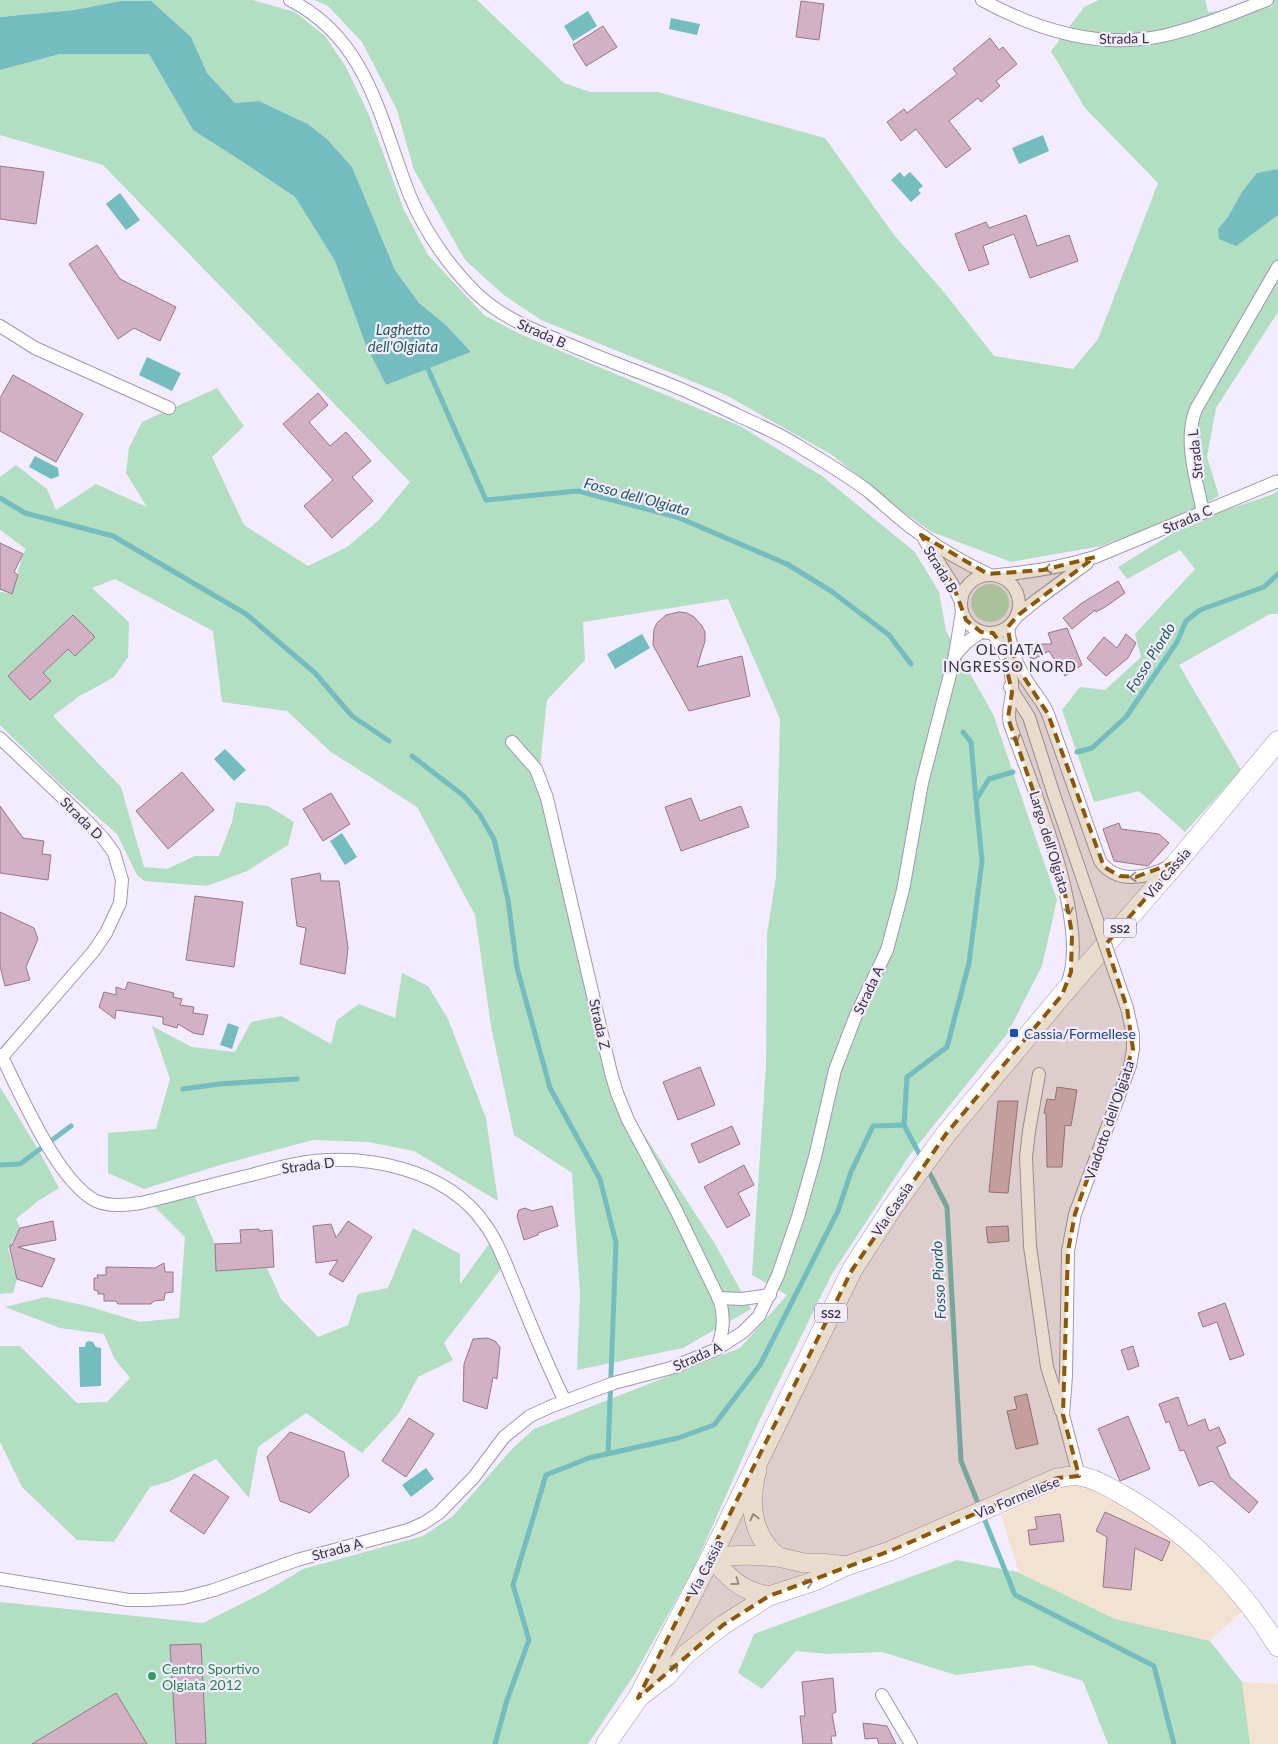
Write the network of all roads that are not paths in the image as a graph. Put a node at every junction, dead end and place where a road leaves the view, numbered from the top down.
1 (290, 0) edge
2 (982, 0) edge
3 (1267, 0) edge
4 (1278, 267) edge
5 (0, 326) edge
6 (169, 408) dead end
7 (1278, 481) edge
8 (1203, 513) junction
9 (921, 535) junction
10 (1095, 557) junction
11 (993, 575) junction
12 (961, 607) junction
13 (1018, 616) junction
14 (1008, 627) junction
15 (987, 633) junction
16 (954, 655) junction
17 (1030, 686) junction
18 (1012, 692) junction
19 (1029, 717) junction
20 (0, 738) edge
21 (1278, 741) edge
22 (512, 742) dead end
23 (1178, 861) junction
24 (1062, 995) junction
25 (1, 1056) edge
26 (1039, 1074) dead end
27 (770, 1294) junction
28 (718, 1298) junction
29 (716, 1349) junction
30 (565, 1401) junction
31 (1063, 1415) junction
32 (764, 1448) junction
33 (1079, 1476) junction
34 (711, 1557) junction
35 (778, 1557) junction
36 (846, 1566) junction
37 (0, 1579) edge
38 (769, 1596) junction
39 (1278, 1647) edge
40 (882, 1695) dead end
41 (638, 1698) junction
42 (606, 1744) edge
43 (911, 1744) edge

1 - 9 street, Strada B
2 - 3 street, Strada L
4 - 8 street, Strada L
5 - 6 street
7 - 8 street, Strada C
8 - 10 street, Strada C
9 - 11 street, Strada B
9 - 12 street, Strada B
10 -> 11 street, Strada C
10 - 13 street, Strada C
11 - 12 street
11 - 13 street
12 - 15 street
12 - 16 street, Strada A
13 - 14 street
14 - 15 street
14 - 17 street
15 - 16 street
15 - 18 street, Largo dell'Olgiata
16 - 27 street, Strada A
17 - 19 street
23 -> 17 street
18 - 19 street, Largo dell'Olgiata
18 -> 24 street, Largo dell'Olgiata
19 - 31 street, Viadotto dell'Olgiata, bridge
20 - 25 street, Strada D
21 - 23 main road, Via Cassia / SS2
22 - 28 street, Strada Z
23 - 24 main road, Via Cassia / SS2
24 - 32 main road, Via Cassia / SS2
25 - 30 street, Strada D
26 - 31 street
27 - 28 street
27 - 29 street, Strada A
28 - 29 street, Strada Z
29 - 30 street, Strada A
30 - 37 street, Strada A
31 - 33 street, Viadotto dell'Olgiata
32 - 34 main road, Via Cassia / SS2
35 -> 32 street
33 - 36 street, Via Formellese
33 - 39 street, Via Formellese
34 - 35 street
34 -> 38 street
34 - 41 main road, Via Cassia / SS2
35 - 36 street
38 -> 36 street, Via Formellese
41 -> 38 street, Via Formellese
40 - 43 street
41 - 42 main road, Via Cassia / SS2

